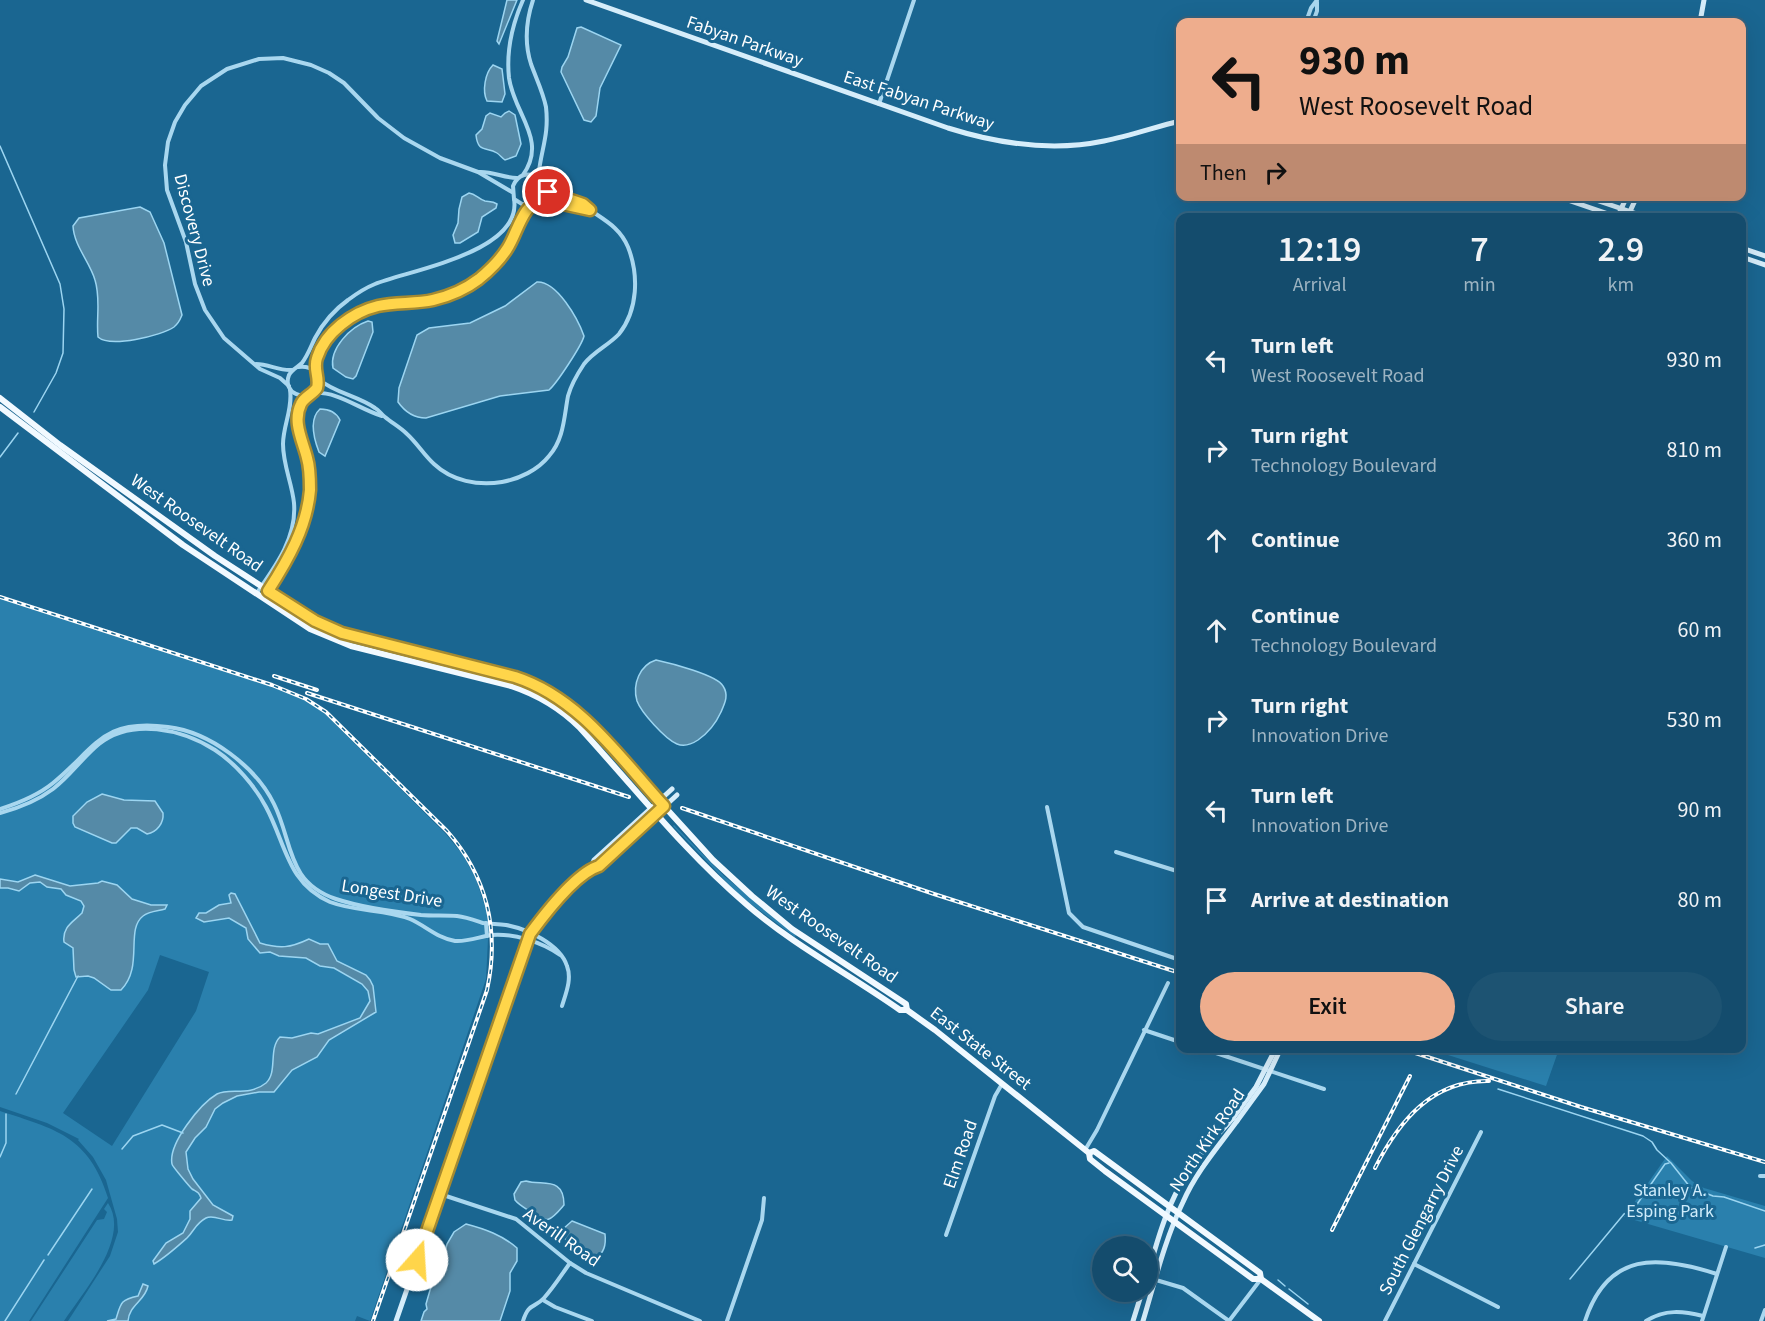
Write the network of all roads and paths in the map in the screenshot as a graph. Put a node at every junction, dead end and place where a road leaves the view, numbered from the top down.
1 (523, 0) edge
2 (533, 0) edge
3 (586, 0) edge
4 (914, 0) edge
5 (1316, 0) edge
6 (1704, 0) edge
7 (1307, 18) edge
8 (1314, 18) edge
9 (1701, 18) edge
10 (826, 85) joint
11 (879, 104) junction
12 (1176, 122) edge
13 (478, 172) junction
14 (523, 175) junction
15 (517, 178) junction
16 (539, 179) junction
17 (542, 186) junction
18 (512, 192) junction
19 (514, 199) junction
20 (537, 201) junction
21 (1571, 201) edge
22 (1599, 201) edge
23 (1624, 201) edge
24 (533, 204) junction
25 (1621, 208) junction
26 (590, 210) junction
27 (1606, 213) edge
28 (1619, 213) edge
29 (1628, 213) edge
30 (1746, 249) edge
31 (1765, 256) edge
32 (1746, 258) edge
33 (1765, 265) edge
34 (256, 363) junction
35 (298, 367) junction
36 (293, 370) junction
37 (314, 371) junction
38 (318, 379) junction
39 (290, 387) junction
40 (313, 393) junction
41 (307, 396) junction
42 (0, 399) edge
43 (0, 406) edge
44 (384, 416) junction
45 (261, 586) junction
46 (268, 591) junction
47 (256, 594) junction
48 (263, 599) junction
49 (672, 789) dead end
50 (677, 795) dead end
51 (662, 804) junction
52 (1047, 807) dead end
53 (655, 810) junction
54 (0, 811) edge
55 (1116, 852) dead end
56 (1176, 871) edge
57 (486, 923) junction
58 (487, 936) junction
59 (529, 938) junction
60 (1176, 959) edge
61 (1168, 983) dead end
62 (562, 1006) dead end
63 (907, 1010) junction
64 (1144, 1030) junction
65 (1176, 1041) edge
66 (1216, 1053) edge
67 (1273, 1053) edge
68 (1279, 1053) edge
69 (1002, 1084) junction
70 (1324, 1089) dead end
71 (1235, 1119) junction
72 (1481, 1131) dead end
73 (1087, 1151) junction
74 (440, 1194) junction
75 (764, 1198) dead end
76 (1169, 1207) junction
77 (1178, 1213) junction
78 (1166, 1216) junction
79 (1174, 1222) junction
80 (945, 1235) dead end
81 (1158, 1242) edge
82 (1726, 1247) dead end
83 (570, 1263) junction
84 (1414, 1264) junction
85 (1158, 1274) edge
86 (1717, 1274) junction
87 (1261, 1279) junction
88 (1158, 1281) edge
89 (543, 1300) junction
90 (1139, 1302) edge
91 (1149, 1302) edge
92 (1498, 1307) dead end
93 (1765, 1310) edge
94 (1702, 1319) edge
95 (396, 1321) edge
96 (523, 1321) edge
97 (592, 1321) edge
98 (699, 1321) edge
99 (727, 1321) edge
100 (1133, 1321) edge
101 (1143, 1321) edge
102 (1229, 1321) edge
103 (1319, 1321) edge
104 (1384, 1321) edge
105 (1585, 1321) edge
106 (1646, 1321) edge
107 (1761, 1321) edge

1 - 14 street
2 - 16 street
3 - 10 street, Fabyan Parkway
4 - 11 street
5 - 7 street
5 - 8 street
6 - 9 street
10 - 11 street, East Fabyan Parkway
11 - 12 street, East Fabyan Parkway
13 - 15 street, Discovery Drive
13 - 18 street, Discovery Drive
13 - 34 street, Discovery Drive
14 - 15 street
14 - 16 street
15 - 18 street
16 - 17 street
17 - 20 street
17 - 26 street
18 - 19 street
19 - 24 street
19 - 35 street
20 - 24 street
20 - 26 street
21 - 27 street
22 - 25 street
23 - 25 street
24 - 37 street
25 - 28 street
25 - 29 street
26 - 44 street
30 - 31 street
32 - 33 street
34 - 36 street, Discovery Drive
34 - 39 street, Discovery Drive
35 - 36 street
35 - 37 street
36 - 39 street
37 - 38 street
38 - 40 street
38 - 44 street
39 - 41 street
39 - 45 street
40 - 41 street
40 - 44 street
41 - 46 street
42 - 45 main road, West Roosevelt Road
43 - 47 main road, West Roosevelt Road
45 - 46 main road, West Roosevelt Road
45 - 47 street
46 - 48 street
46 - 51 main road, West Roosevelt Road
47 - 48 main road, West Roosevelt Road
48 - 53 main road, West Roosevelt Road
49 - 51 street
50 - 51 street
51 - 53 street
51 - 63 main road, West Roosevelt Road
52 - 60 street
53 - 59 street
53 - 63 main road, East State Street
54 - 57 street, Longest Drive
54 - 58 street, Longest Drive
55 - 56 street
57 - 58 street
57 - 59 street, Longest Drive
58 - 59 street, Longest Drive
59 - 62 street
59 - 74 street
61 - 64 street
63 - 69 main road, East State Street
64 - 65 street
64 - 73 street
66 - 70 street
67 - 71 street, North Kirk Road, bridge
68 - 71 street, North Kirk Road, bridge
69 - 73 main road, East State Street
69 - 80 street, Elm Road
71 - 76 street, North Kirk Road
71 - 77 street, North Kirk Road
72 - 84 street, South Glengarry Drive
73 - 76 main road, East State Street
73 - 78 main road, East State Street
74 - 83 street, Averill Road
74 - 95 street
75 - 99 street
76 - 77 main road, East State Street
76 - 78 street, North Kirk Road
77 - 79 street, North Kirk Road
77 - 87 main road, East State Street
78 - 79 main road, East State Street
78 - 81 street, North Kirk Road
79 - 85 street, North Kirk Road
79 - 87 main road, East State Street
82 - 86 street
83 - 89 street
83 - 98 street, Averill Road
84 - 92 street
84 - 104 street, South Glengarry Drive
86 - 94 street
86 - 105 street
87 - 102 street
87 - 103 main road, East State Street
88 - 102 street
89 - 96 street
89 - 97 street
90 - 100 street
91 - 101 street, North Kirk Road
93 - 107 street
94 - 106 street

